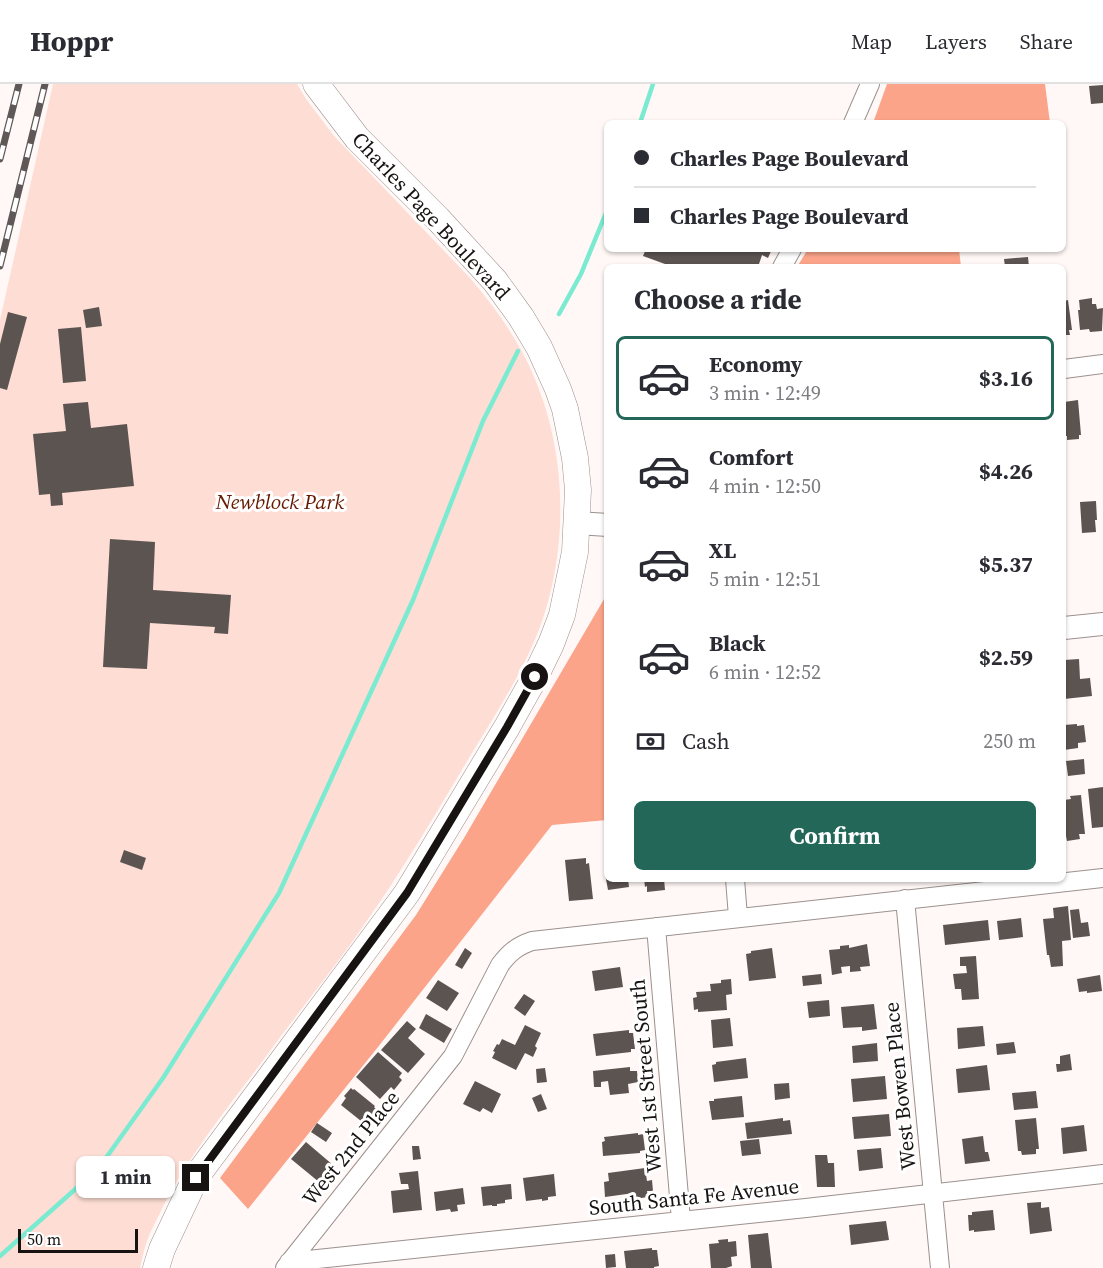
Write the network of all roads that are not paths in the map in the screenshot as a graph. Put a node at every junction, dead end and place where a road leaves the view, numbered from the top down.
1 (316, 84) edge
2 (870, 84) edge
3 (854, 120) edge
4 (1103, 364) edge
5 (1066, 369) edge
6 (577, 523) junction
7 (604, 525) edge
8 (1103, 624) edge
9 (1066, 628) edge
10 (1103, 878) edge
11 (1066, 880) edge
12 (735, 882) edge
13 (1036, 882) edge
14 (904, 899) junction
15 (738, 918) junction
16 (656, 927) junction
17 (1103, 1174) edge
18 (933, 1194) junction
19 (681, 1220) junction
20 (287, 1265) edge
21 (156, 1268) edge
22 (940, 1268) edge

1 - 6 main road, Charles Page Boulevard
2 - 3 street
4 - 5 street
6 - 7 street
6 - 21 main road, Charles Page Boulevard
8 - 9 street
10 - 11 street, West 2nd Place
12 - 15 street
13 - 14 street, West 2nd Place
14 - 15 street, West 2nd Place
14 - 18 street, West Bowen Place
15 - 16 street, West 2nd Place
16 - 19 street, West 1st Street South
16 - 20 street, West 2nd Place
17 - 18 street, South Santa Fe Avenue
18 - 19 street, South Santa Fe Avenue
18 - 22 street, West Bowen Place
19 - 20 street, South Santa Fe Avenue

